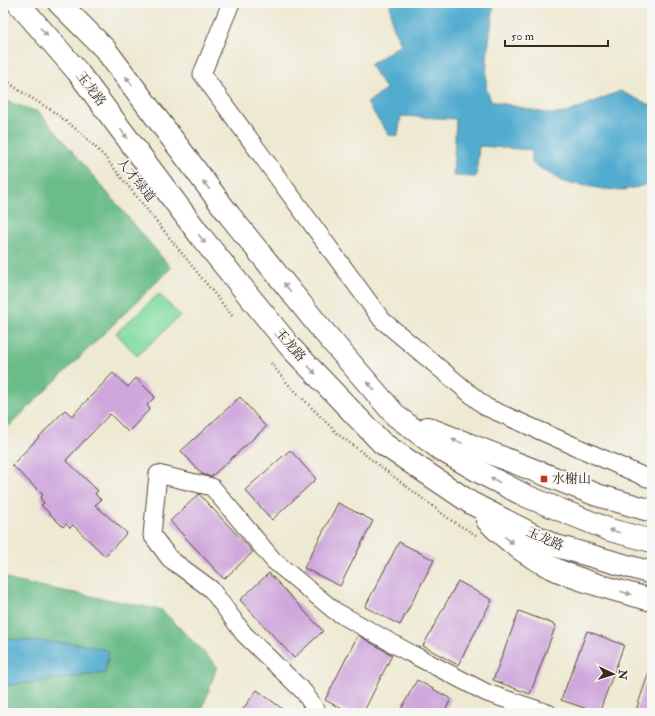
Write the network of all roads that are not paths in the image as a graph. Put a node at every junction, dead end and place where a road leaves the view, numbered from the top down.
1 (18, 3) edge
2 (59, 3) edge
3 (231, 3) edge
4 (396, 416) junction
5 (652, 478) edge
6 (471, 503) junction
7 (652, 510) edge
8 (652, 541) edge
9 (652, 573) edge
10 (652, 600) edge
11 (313, 711) edge
12 (548, 713) edge

1 -> 6 main road, 玉龙路
4 -> 2 main road
3 - 5 street
7 -> 4 main road
8 -> 4 main road
6 - 9 main road, 玉龙路
6 -> 10 main road
11 - 12 street

